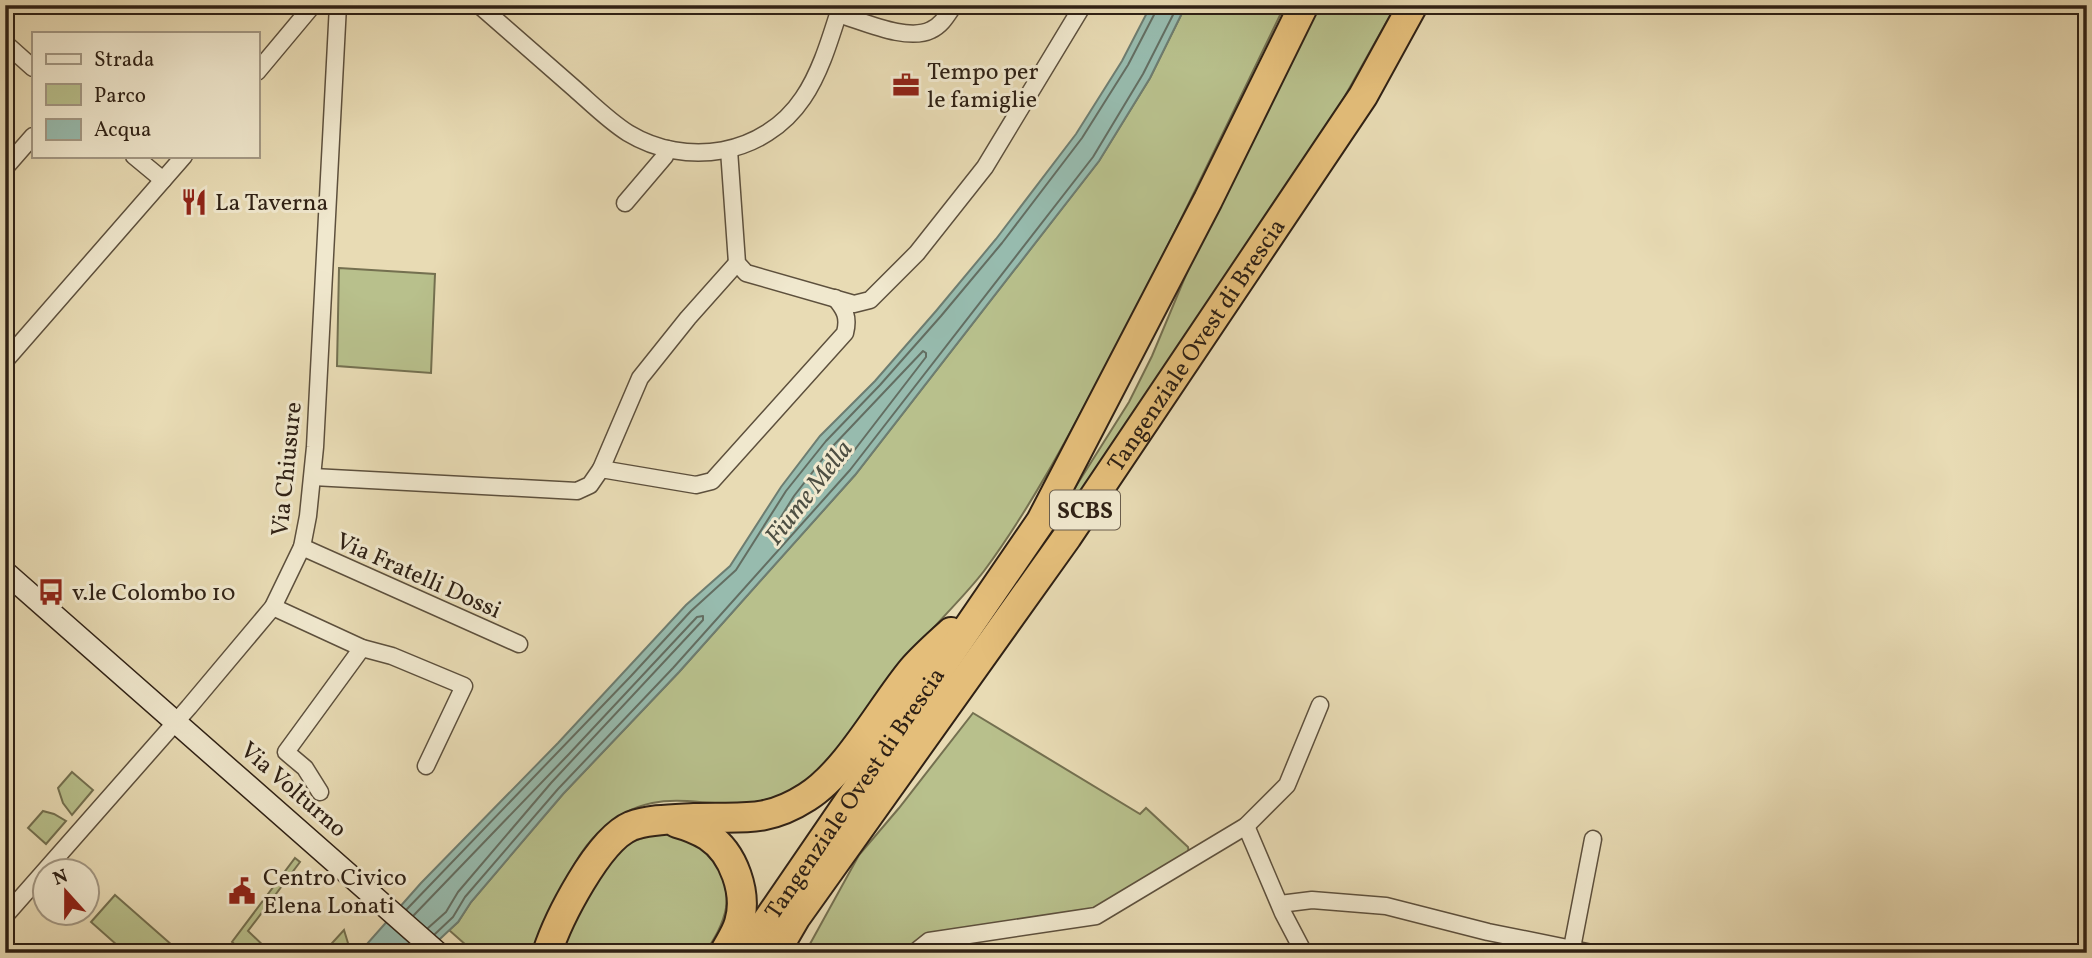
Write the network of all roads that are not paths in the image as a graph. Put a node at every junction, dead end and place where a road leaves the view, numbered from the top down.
1 (313, 5) edge
2 (324, 5) edge
3 (338, 5) edge
4 (479, 5) edge
5 (954, 5) edge
6 (1083, 5) edge
7 (1304, 5) edge
8 (1413, 5) edge
9 (840, 10) edge
10 (302, 21) junction
11 (5, 43) edge
12 (32, 67) edge
13 (259, 70) edge
14 (32, 137) edge
15 (667, 149) junction
16 (729, 150) junction
17 (136, 158) edge
18 (182, 158) edge
19 (5, 168) edge
20 (163, 180) junction
21 (625, 203) dead end
22 (737, 263) junction
23 (835, 298) junction
24 (5, 361) edge
25 (601, 469) junction
26 (313, 477) junction
27 (302, 547) junction
28 (5, 572) edge
29 (996, 589) junction
30 (273, 607) junction
31 (519, 644) dead end
32 (362, 648) junction
33 (1320, 705) dead end
34 (177, 720) junction
35 (426, 766) dead end
36 (320, 792) dead end
37 (671, 821) junction
38 (1246, 826) junction
39 (1593, 839) dead end
40 (1280, 904) junction
41 (5, 916) edge
42 (796, 917) junction
43 (1572, 948) junction
44 (546, 949) edge
45 (439, 953) edge
46 (724, 953) edge
47 (745, 953) edge
48 (775, 953) edge
49 (785, 953) edge
50 (914, 953) edge
51 (1304, 953) edge
52 (1592, 953) edge

1 - 10 street
2 - 10 street
3 - 26 street, Via Chiusure
4 - 15 street
5 - 9 street
6 - 23 street
7 - 29 highway, Tangenziale Ovest di Brescia / SCBS
8 - 42 highway, Tangenziale Ovest di Brescia / SCBS
9 - 16 street
10 - 13 street
11 - 12 street
14 - 19 street
15 - 16 street
15 - 21 street
16 - 22 street
17 - 20 street
18 - 20 street
20 - 24 street
22 - 23 street
22 - 25 street
23 - 25 street
25 - 26 street
26 - 27 street, Via Chiusure
27 - 30 street, Via Chiusure
27 - 31 street, Via Fratelli Dossi
28 - 34 street, Via Volturno
29 - 37 highway
29 - 47 highway, Tangenziale Ovest di Brescia / SCBS
30 - 32 street
30 - 34 street, Via Chiusure
32 - 35 street
32 - 36 street
33 - 38 street
34 - 41 street, Via Chiusure
34 - 45 street, Via Volturno
37 - 44 highway
37 - 46 highway
38 - 40 street
38 - 50 street
39 - 43 street
40 - 43 street
40 - 51 street
42 - 48 highway, Tangenziale Ovest di Brescia / SCBS
42 - 49 highway
43 - 52 street

